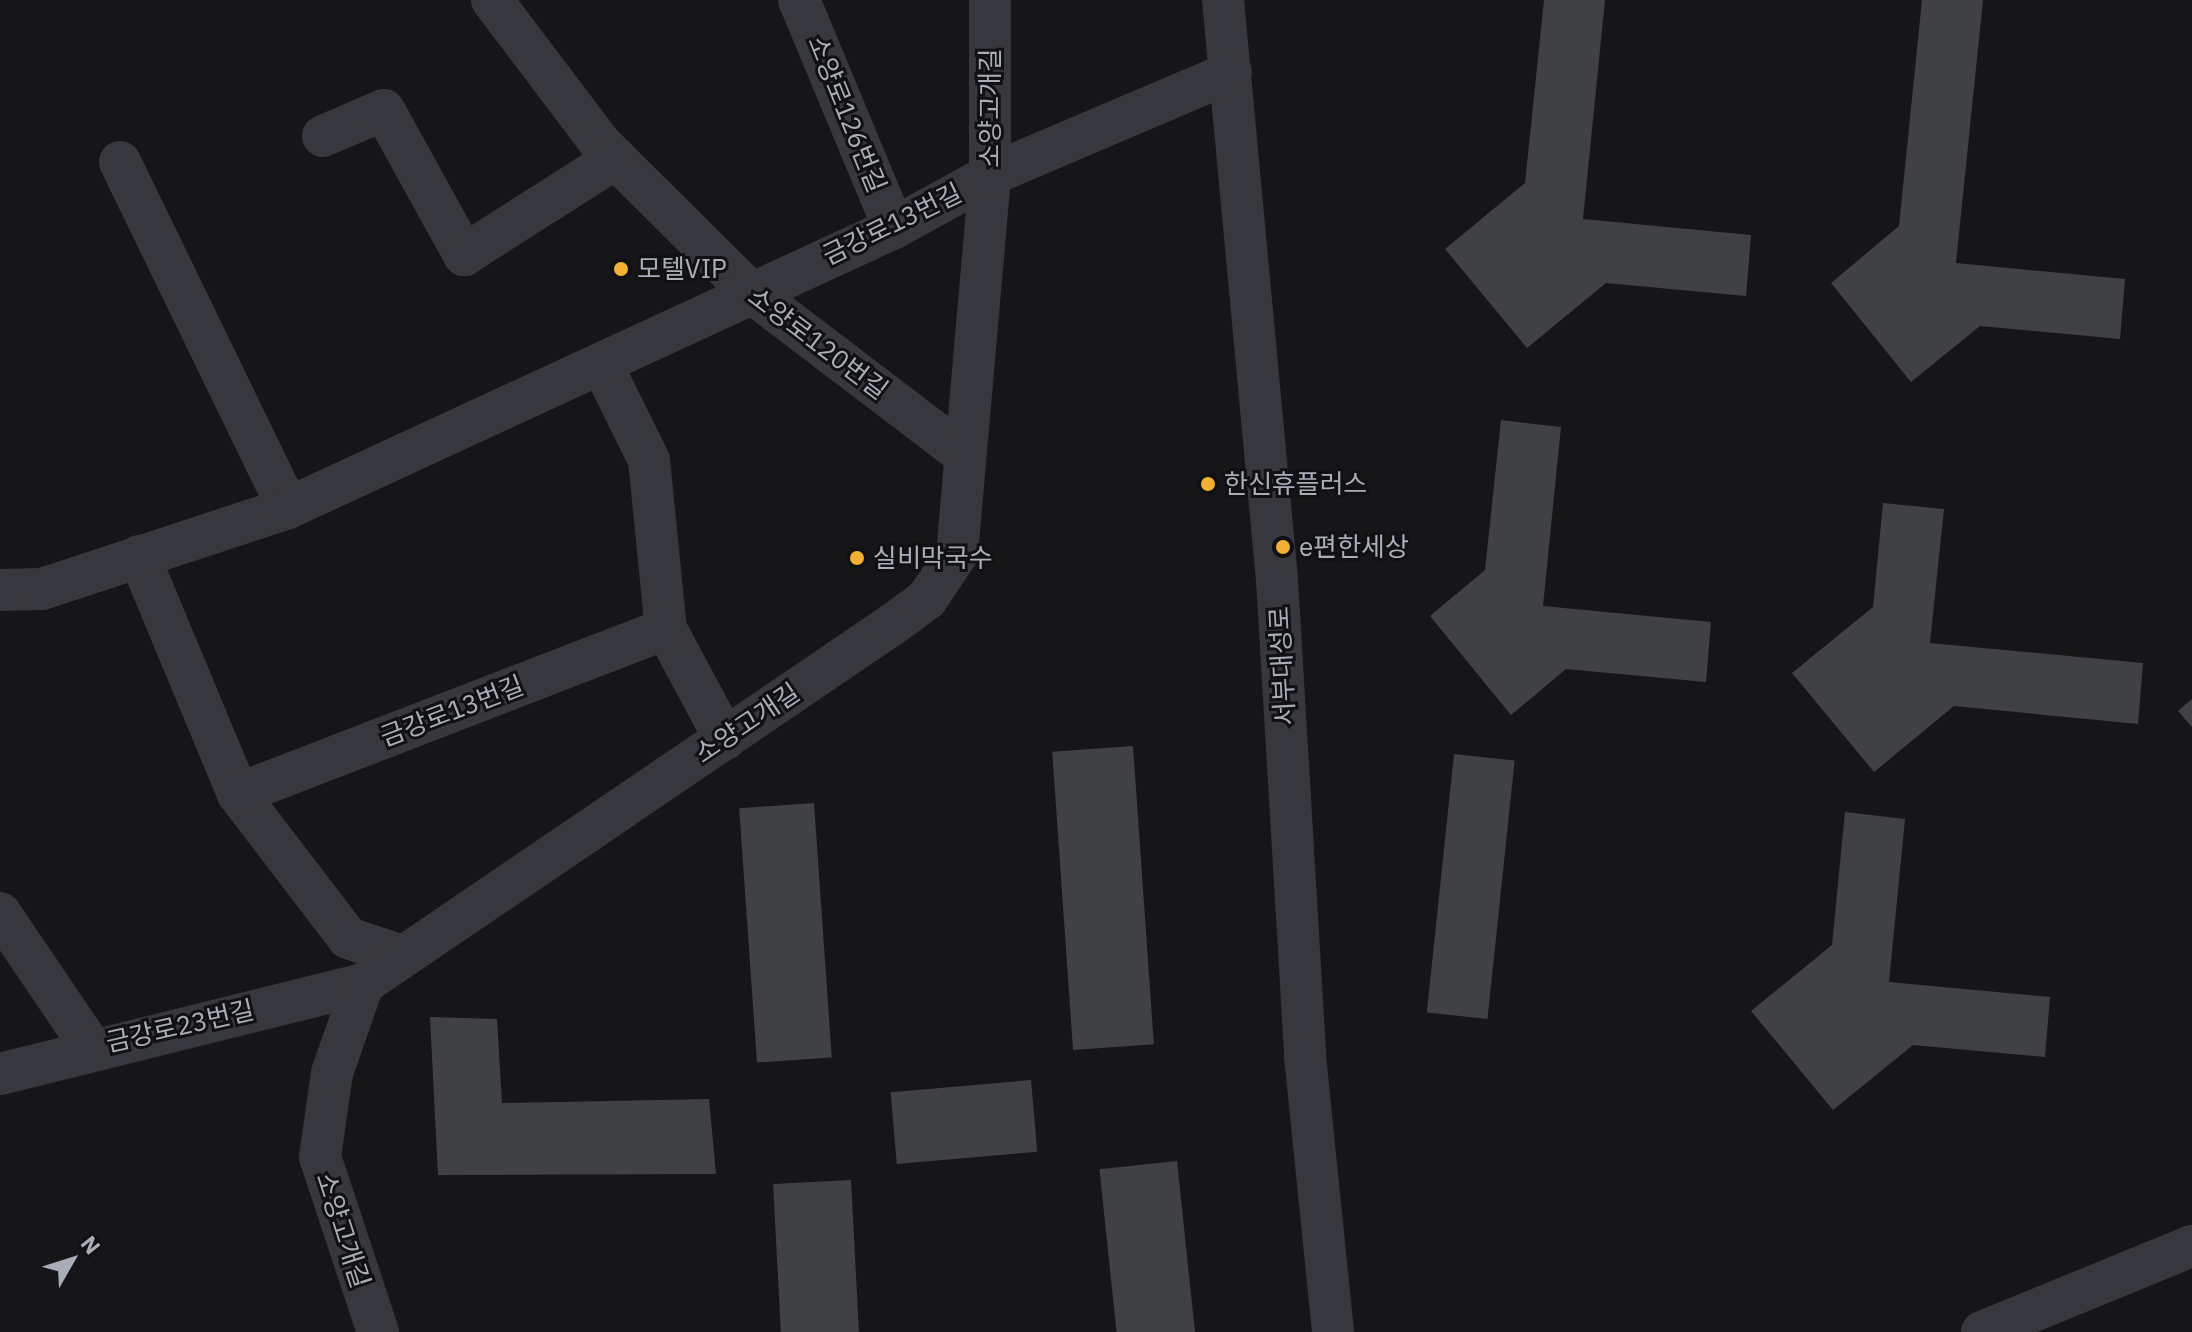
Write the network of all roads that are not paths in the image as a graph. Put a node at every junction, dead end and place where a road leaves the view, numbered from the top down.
1 (492, 0) edge
2 (799, 0) edge
3 (990, 0) edge
4 (1223, 0) edge
5 (1231, 72) junction
6 (323, 136) dead end
7 (616, 158) junction
8 (120, 162) dead end
9 (990, 175) junction
10 (894, 228) junction
11 (748, 290) junction
12 (602, 365) junction
13 (961, 452) junction
14 (288, 508) junction
15 (139, 556) junction
16 (0, 590) edge
17 (666, 629) junction
18 (725, 739) junction
19 (238, 794) junction
20 (0, 913) edge
21 (400, 955) junction
22 (363, 984) junction
23 (90, 1046) junction
24 (0, 1074) edge
25 (2192, 1246) edge
26 (378, 1332) edge
27 (1333, 1332) edge
28 (1982, 1332) edge

1 - 7 street, 소양로120번길
2 - 10 street, 소양로126번길
3 - 9 street, 소양고개길
4 - 5 street, 서부대성로
5 - 9 street, 금강로13번길
5 - 27 street, 서부대성로
6 - 7 street
7 - 11 street, 소양로120번길
8 - 14 street
9 - 10 street, 금강로13번길
9 - 13 street, 소양고개길
10 - 11 street, 금강로13번길
11 - 12 street, 금강로13번길
11 - 13 street, 소양로120번길
12 - 14 street, 금강로13번길
12 - 17 street
13 - 18 street, 소양고개길
14 - 15 street, 금강로13번길
15 - 16 street, 금강로13번길
15 - 19 street
17 - 18 street
17 - 19 street, 금강로13번길
18 - 21 street, 소양고개길
19 - 21 street
20 - 23 street
21 - 22 street, 소양고개길
22 - 23 street, 금강로23번길
22 - 26 street, 소양고개길
23 - 24 street, 금강로23번길
25 - 28 street

